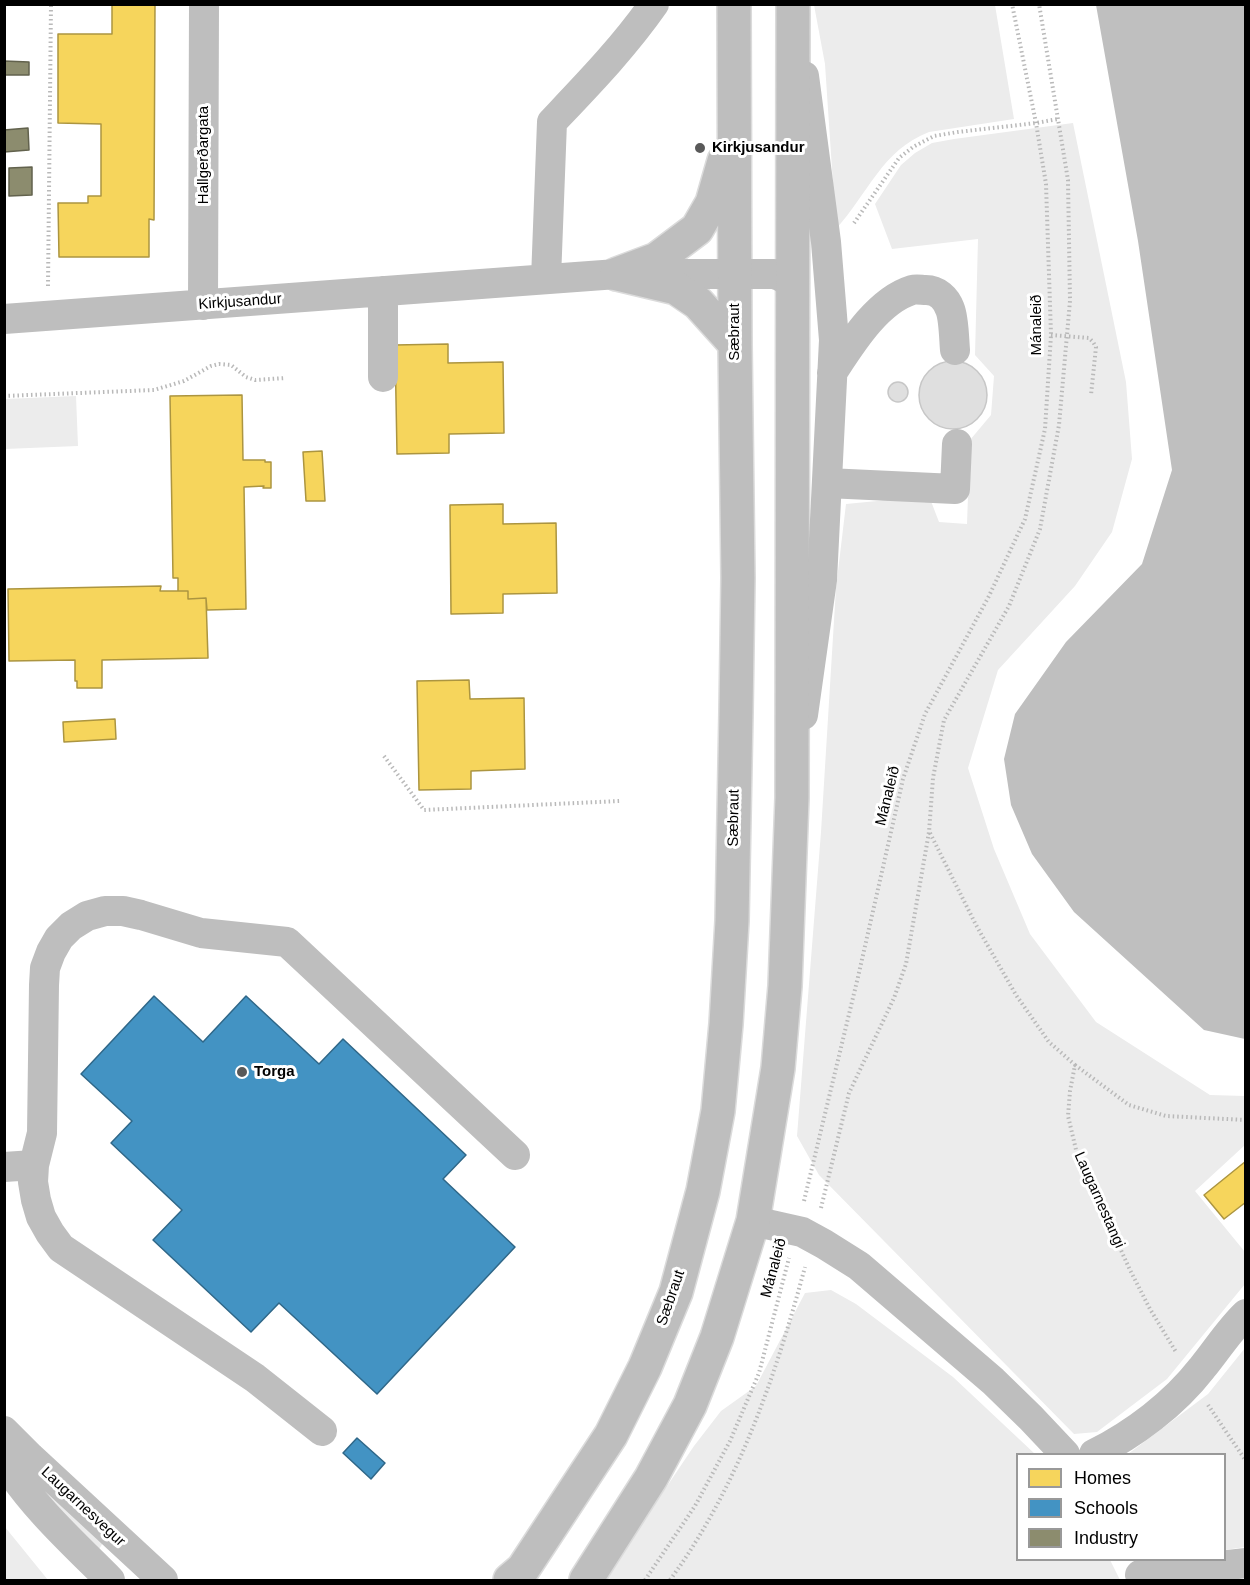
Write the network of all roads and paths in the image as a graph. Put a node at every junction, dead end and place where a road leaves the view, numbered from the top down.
1 (51, 4) edge
2 (204, 4) edge
3 (654, 4) edge
4 (734, 4) edge
5 (793, 4) edge
6 (1012, 4) edge
7 (1039, 4) edge
8 (1058, 119) junction
9 (735, 122) junction
10 (1036, 123) junction
11 (851, 227) dead end
12 (616, 274) junction
13 (735, 275) junction
14 (546, 279) junction
15 (793, 287) junction
16 (383, 291) junction
17 (203, 305) junction
18 (48, 316) junction
19 (4, 319) edge
20 (1051, 335) junction
21 (1067, 336) junction
22 (735, 344) junction
23 (955, 350) dead end
24 (832, 373) junction
25 (383, 377) dead end
26 (286, 378) dead end
27 (1091, 395) dead end
28 (4, 396) edge
29 (957, 444) dead end
30 (826, 483) junction
31 (384, 756) dead end
32 (792, 798) junction
33 (620, 801) dead end
34 (929, 832) junction
35 (1075, 1065) junction
36 (1245, 1120) edge
37 (514, 1155) dead end
38 (34, 1164) junction
39 (4, 1167) edge
40 (753, 1221) junction
41 (805, 1234) junction
42 (1245, 1314) edge
43 (1192, 1380) junction
44 (4, 1431) edge
45 (322, 1431) dead end
46 (1063, 1453) edge
47 (1098, 1453) edge
48 (4, 1461) edge
49 (1245, 1461) edge
50 (1245, 1563) edge
51 (1138, 1572) edge
52 (156, 1578) edge
53 (110, 1581) edge
54 (510, 1581) edge
55 (586, 1581) edge
56 (645, 1581) edge
57 (670, 1581) edge

1 - 18 path
2 - 17 street, Hallgerðargata
3 - 14 street
4 - 9 main road, Sæbraut
5 - 15 main road
5 - 24 street
6 - 10 path, Mánaleið
7 - 8 path, Mánaleið
8 - 10 path
8 - 21 path, Mánaleið
9 - 12 main road
9 - 13 main road, Sæbraut
10 - 11 path
10 - 20 path, Mánaleið
12 - 13 street, Kirkjusandur
12 - 14 street, Kirkjusandur
12 - 22 main road
13 - 15 street, Kirkjusandur
13 - 22 main road, Sæbraut
14 - 16 street, Kirkjusandur
15 - 32 main road
16 - 17 street, Kirkjusandur
16 - 25 street
17 - 18 street, Kirkjusandur
18 - 19 street, Kirkjusandur
20 - 21 path
20 - 41 path, Mánaleið
21 - 27 path
21 - 34 path, Mánaleið
22 - 54 main road, Sæbraut
23 - 24 street
24 - 30 street
26 - 28 path
29 - 30 street
30 - 32 street
31 - 33 path
32 - 40 main road
34 - 35 path
34 - 41 path, Mánaleið
35 - 36 path
35 - 43 path, Laugarnestangi
37 - 38 street
38 - 39 street
38 - 45 street
40 - 41 street
40 - 55 main road
41 - 46 street
41 - 56 path, Mánaleið
41 - 57 path, Mánaleið
42 - 43 street
43 - 47 street
43 - 49 path, Laugarnestangi
44 - 52 street, Laugarnesvegur
48 - 53 street, Laugarnesvegur
50 - 51 street

